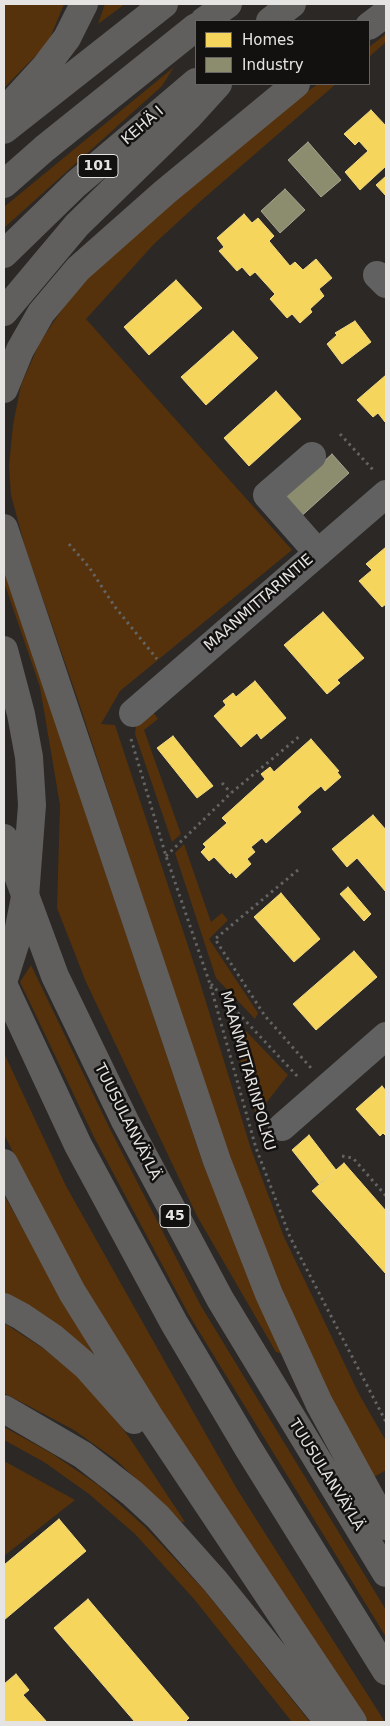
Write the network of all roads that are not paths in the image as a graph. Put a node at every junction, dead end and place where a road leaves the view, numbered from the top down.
1 (84, 4) edge
2 (164, 4) edge
3 (228, 4) edge
4 (386, 13) edge
5 (205, 20) edge
6 (370, 25) edge
7 (195, 28) edge
8 (195, 83) edge
9 (217, 85) edge
10 (295, 85) edge
11 (4, 112) edge
12 (4, 130) edge
13 (4, 184) edge
14 (4, 254) edge
15 (4, 312) edge
16 (4, 389) edge
17 (312, 456) dead end
18 (381, 484) edge
19 (4, 510) edge
20 (4, 528) edge
21 (318, 553) junction
22 (31, 608) junction
23 (4, 650) edge
24 (133, 713) road end
25 (4, 838) edge
26 (4, 979) edge
27 (4, 986) edge
28 (386, 1036) edge
29 (282, 1127) dead end
30 (4, 1163) edge
31 (4, 1307) edge
32 (4, 1409) edge
33 (386, 1526) edge
34 (230, 1537) junction
35 (386, 1573) edge
36 (386, 1671) edge
37 (329, 1722) edge
38 (353, 1722) edge

1 - 11 highway
2 - 12 highway
3 - 5 highway
4 - 6 highway
7 - 13 highway
8 - 14 highway, KEHÄ I / 101
9 - 15 highway
10 - 16 highway
17 - 21 street
18 - 21 street, MAANMITTARINTIE
19 - 22 highway
20 - 22 highway
21 - 24 street, MAANMITTARINTIE
22 - 33 highway
23 - 26 highway, bridge
25 - 35 highway, TUUSULANVÄYLÄ / 45
27 - 36 highway
28 - 29 street
30 - 34 highway
31 - 34 highway
32 - 37 highway
34 - 38 highway

